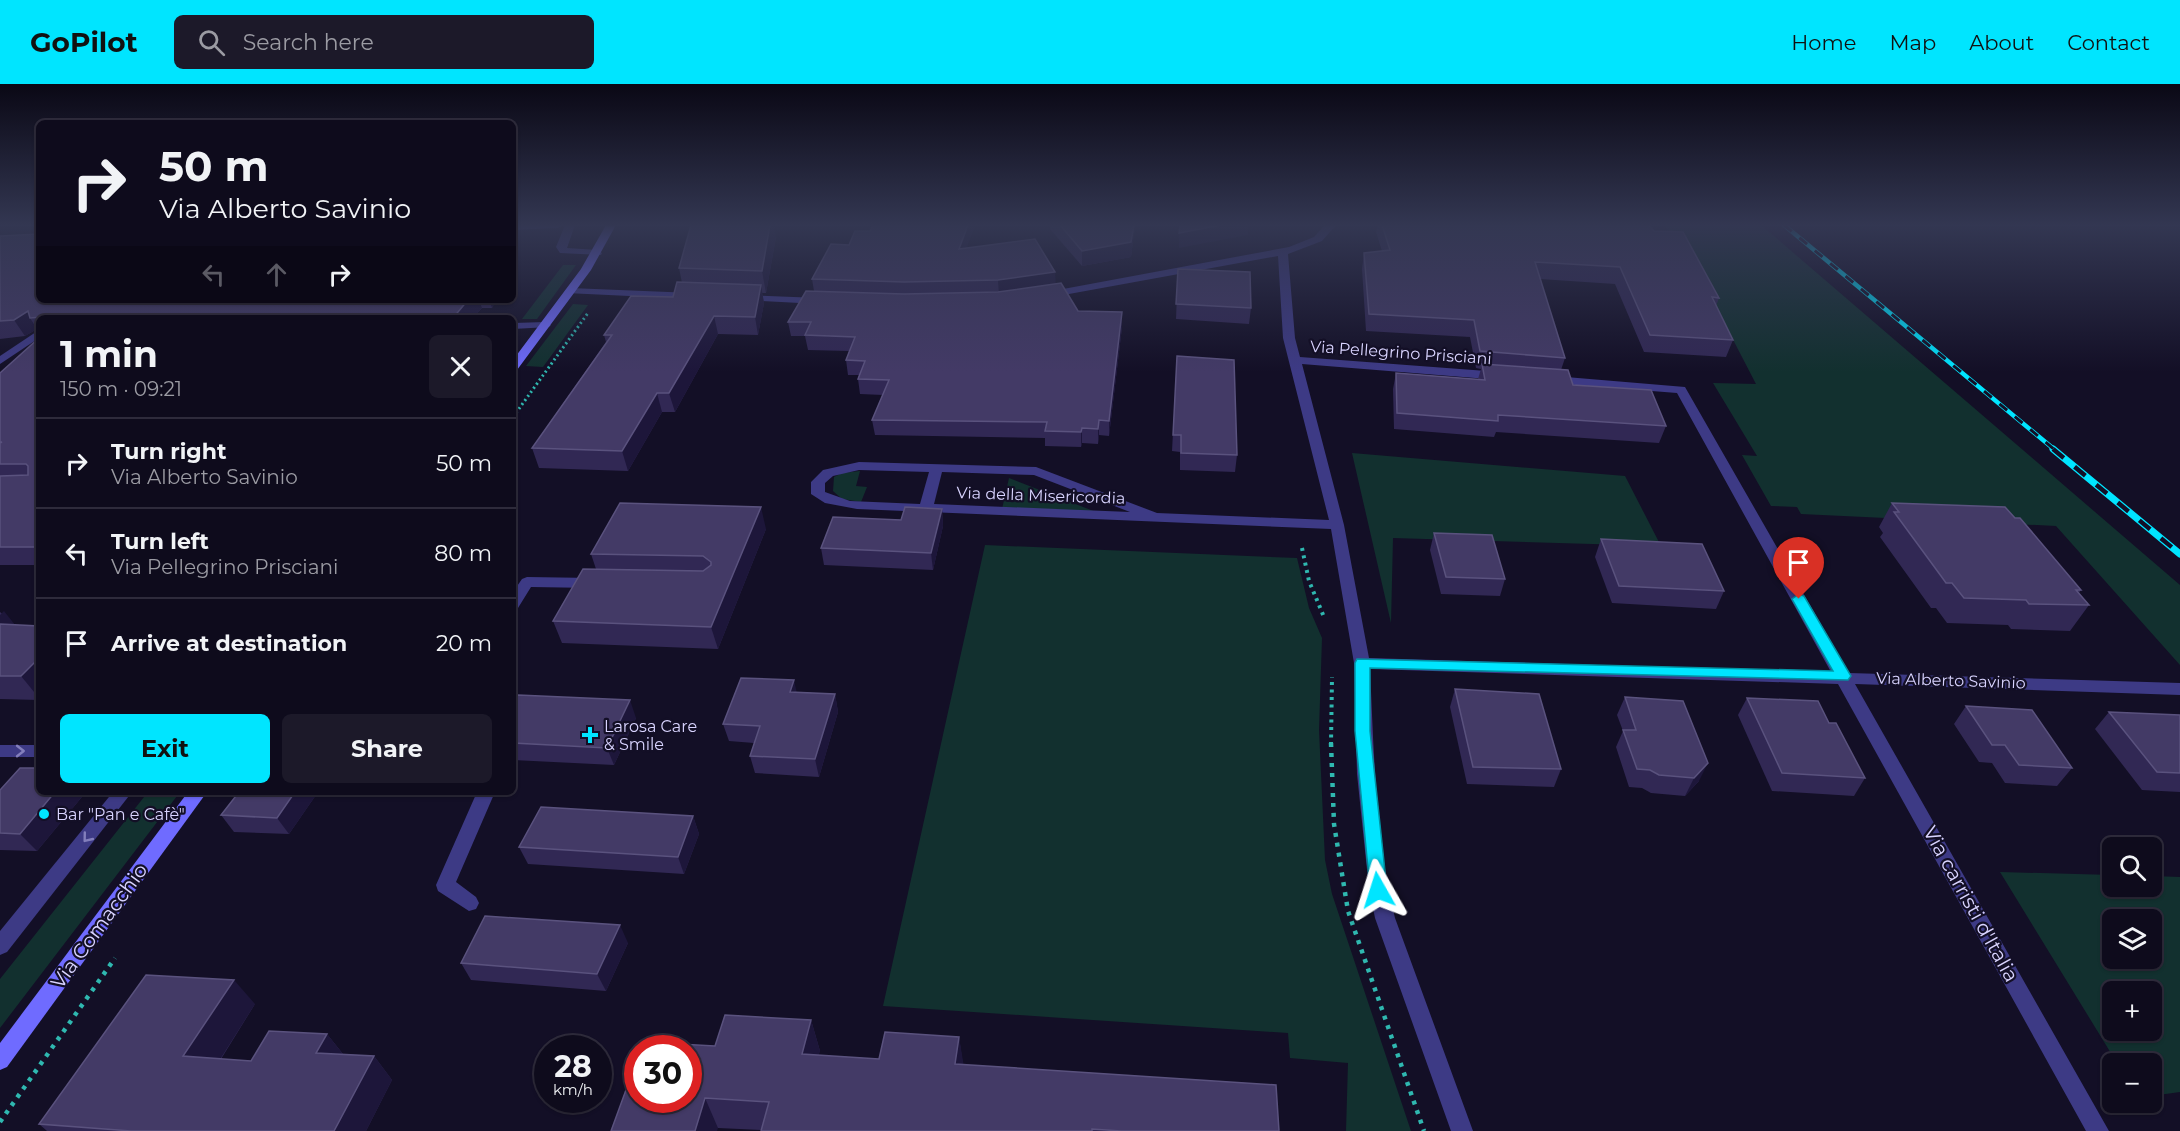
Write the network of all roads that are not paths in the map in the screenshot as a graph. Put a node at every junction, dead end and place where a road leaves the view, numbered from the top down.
1 (583, 274) edge
2 (1163, 274) edge
3 (1284, 274) edge
4 (570, 291) junction
5 (703, 297) edge
6 (1037, 297) edge
7 (726, 298) edge
8 (832, 301) edge
9 (545, 325) junction
10 (516, 326) edge
11 (36, 337) edge
12 (0, 346) edge
13 (21, 346) junction
14 (1293, 360) junction
15 (0, 361) edge
16 (516, 364) edge
17 (1516, 377) edge
18 (1540, 379) edge
19 (938, 468) junction
20 (926, 508) junction
21 (1154, 517) junction
22 (1337, 525) junction
23 (607, 583) edge
24 (516, 599) edge
25 (1362, 663) junction
26 (1843, 676) junction
27 (2180, 689) edge
28 (0, 750) edge
29 (36, 751) edge
30 (121, 795) edge
31 (196, 795) edge
32 (485, 795) edge
33 (469, 903) dead end
34 (0, 946) edge
35 (0, 1060) edge
36 (1462, 1131) edge
37 (2098, 1131) edge

1 - 4 main road
2 - 6 street
3 - 14 street
4 - 5 street
4 - 9 main road
7 - 8 street
9 - 10 street
9 - 16 main road
11 - 13 street
12 - 13 street
13 - 15 street
14 - 17 street, Via Pellegrino Prisciani
14 - 22 street
18 - 26 street
19 - 20 street, Via della Misericordia
19 - 20 street, Via della Misericordia
19 - 21 street, Via della Misericordia
20 - 21 street, Via della Misericordia
21 - 22 street, Via della Misericordia
22 - 25 street
23 - 24 street
25 - 26 street, Via Alberto Savinio
25 - 36 street
26 - 27 street, Via Alberto Savinio
26 - 37 street, Via carristi d'Italia
28 -> 29 street
30 -> 34 street
31 - 35 main road, Via Comacchio
32 - 33 street

